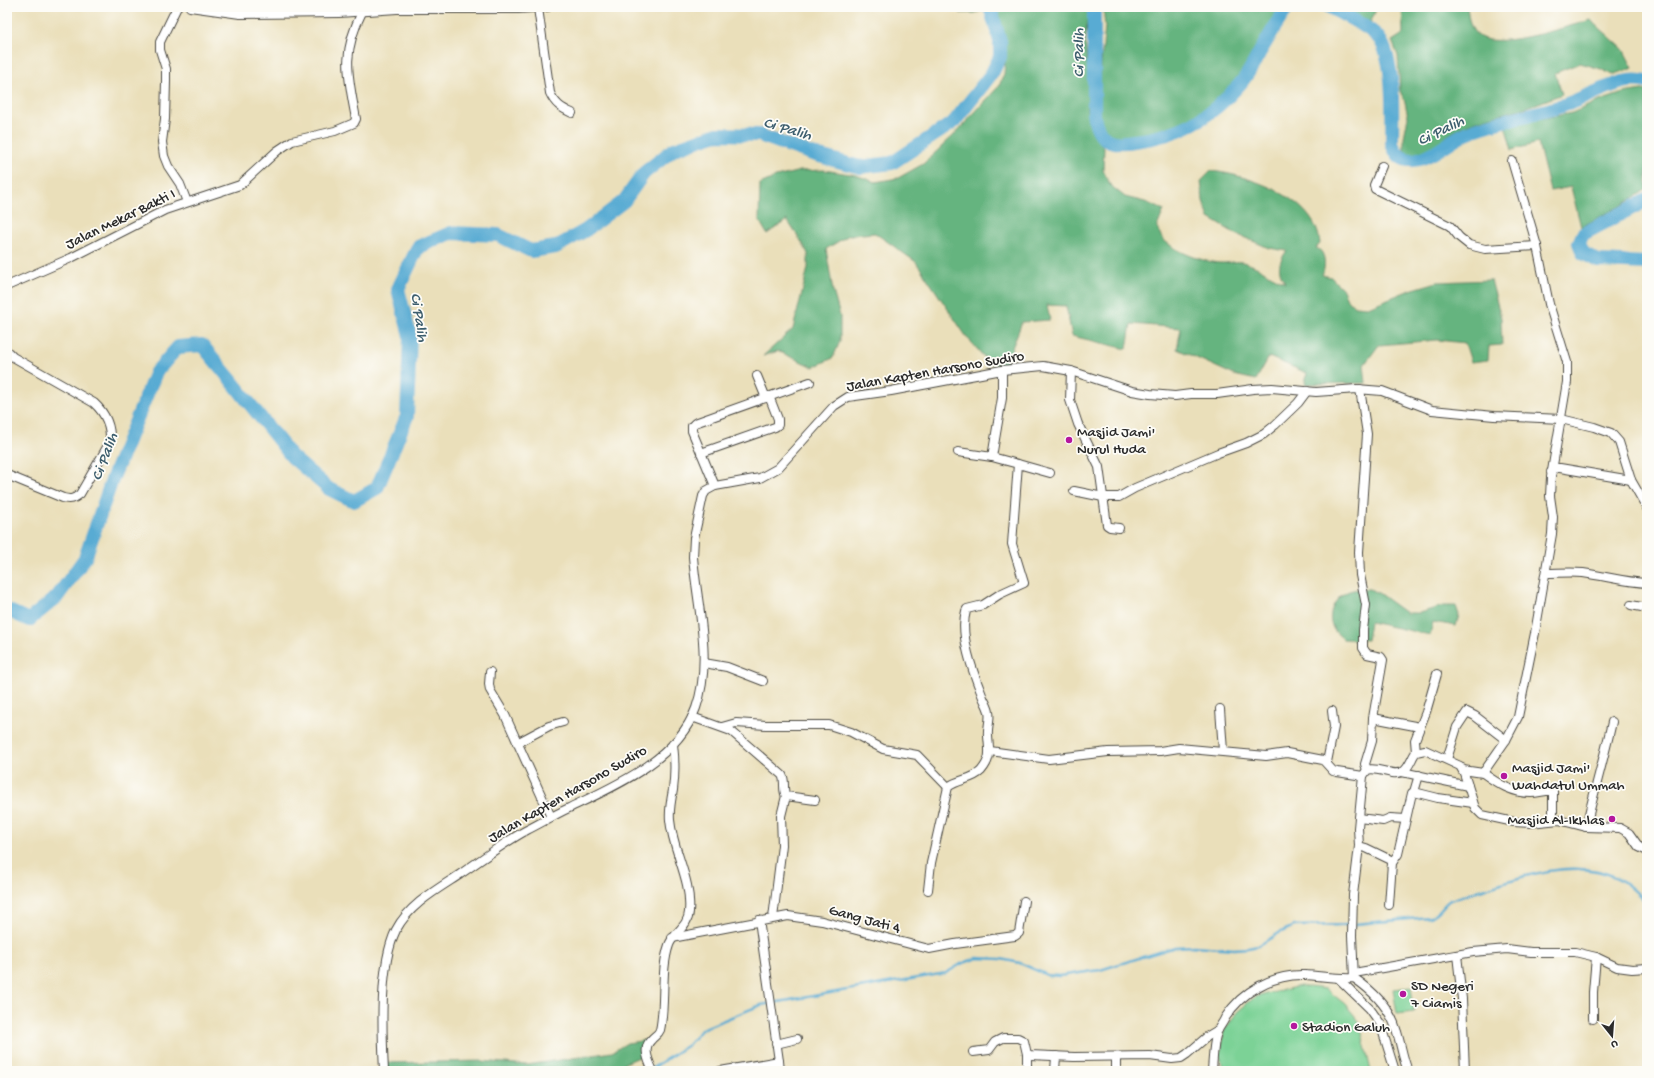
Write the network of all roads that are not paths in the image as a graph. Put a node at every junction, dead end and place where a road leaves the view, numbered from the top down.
1 (177, 7) edge
2 (190, 7) edge
3 (548, 7) edge
4 (408, 8) edge
5 (538, 8) edge
6 (241, 10) edge
7 (339, 10) edge
8 (362, 12) junction
9 (572, 113) dead end
10 (1512, 161) dead end
11 (1382, 166) dead end
12 (187, 202) junction
13 (1537, 246) junction
14 (7, 286) edge
15 (7, 351) edge
16 (1002, 370) junction
17 (1071, 372) junction
18 (756, 376) dead end
19 (810, 382) dead end
20 (1360, 389) junction
21 (1307, 391) junction
22 (767, 397) junction
23 (1561, 419) junction
24 (958, 452) dead end
25 (701, 454) junction
26 (992, 457) junction
27 (1018, 464) junction
28 (1551, 472) junction
29 (1050, 473) dead end
30 (7, 475) edge
31 (1631, 480) junction
32 (715, 486) junction
33 (1074, 491) dead end
34 (1103, 497) junction
35 (1647, 508) edge
36 (1119, 528) dead end
37 (1546, 573) junction
38 (1647, 582) edge
39 (1631, 605) dead end
40 (1647, 608) edge
41 (704, 663) junction
42 (490, 672) dead end
43 (1437, 674) dead end
44 (763, 681) dead end
45 (1220, 709) dead end
46 (1332, 711) dead end
47 (692, 717) junction
48 (1373, 718) junction
49 (563, 722) dead end
50 (1612, 722) dead end
51 (722, 727) junction
52 (1420, 727) junction
53 (1506, 740) junction
54 (517, 743) junction
55 (673, 744) junction
56 (990, 751) junction
57 (1223, 752) junction
58 (1416, 752) junction
59 (1447, 759) junction
60 (1327, 762) junction
61 (1463, 770) junction
62 (1402, 772) junction
63 (1365, 773) junction
64 (1483, 774) junction
65 (1419, 775) junction
66 (1468, 786) junction
67 (948, 787) junction
68 (1414, 792) junction
69 (786, 796) junction
70 (815, 800) dead end
71 (1473, 803) junction
72 (552, 817) junction
73 (1359, 818) junction
74 (1406, 819) junction
75 (1553, 820) junction
76 (1586, 827) junction
77 (1359, 846) junction
78 (1647, 851) edge
79 (1393, 861) junction
80 (928, 890) dead end
81 (1024, 901) dead end
82 (1389, 905) dead end
83 (774, 918) junction
84 (759, 920) junction
85 (672, 938) junction
86 (1457, 954) junction
87 (1596, 957) junction
88 (1647, 968) edge
89 (1354, 975) junction
90 (1339, 979) junction
91 (1390, 1016) junction
92 (1593, 1019) dead end
93 (1380, 1023) junction
94 (1218, 1030) junction
95 (797, 1040) dead end
96 (776, 1044) junction
97 (973, 1052) dead end
98 (1027, 1054) junction
99 (1056, 1056) junction
100 (1116, 1058) junction
101 (779, 1061) junction
102 (652, 1068) edge
103 (384, 1071) edge
104 (720, 1071) edge
105 (780, 1071) edge
106 (1027, 1071) edge
107 (1055, 1071) edge
108 (1116, 1071) edge
109 (1212, 1071) edge
110 (1395, 1071) edge
111 (1408, 1071) edge
112 (1465, 1071) edge

1 - 12 street
2 - 6 street
3 - 5 street
4 - 5 street
4 - 8 street
5 - 9 street
6 - 7 street
7 - 8 street
8 - 12 street, Jalan Mekar Bakti I
10 - 13 street
11 - 13 street
12 - 14 street, Jalan Mekar Bakti I
13 - 23 street
15 - 30 street
16 - 17 street, Jalan Kapten Harsono Sudiro
16 - 26 street
16 - 32 street, Jalan Kapten Harsono Sudiro
17 - 21 street, Jalan Kapten Harsono Sudiro
17 - 34 street
18 - 22 street
19 - 22 street
20 - 21 street, Jalan Kapten Harsono Sudiro
20 - 23 street, Jalan Kapten Harsono Sudiro
20 - 48 street
21 - 34 street
22 - 25 street
22 - 25 street
23 - 28 street
23 - 31 street, Jalan Kapten Harsono Sudiro
24 - 26 street
25 - 32 street
26 - 27 street
27 - 29 street
27 - 56 street
28 - 31 street
28 - 37 street
31 - 35 street, Jalan Kapten Harsono Sudiro
32 - 41 street, Jalan Kapten Harsono Sudiro
33 - 34 street
34 - 36 street
37 - 38 street
37 - 53 street
39 - 40 street
41 - 44 street
41 - 47 street, Jalan Kapten Harsono Sudiro
42 - 54 street
43 - 52 street
45 - 57 street
46 - 60 street
47 - 51 street
47 - 55 street, Jalan Kapten Harsono Sudiro
48 - 52 street
48 - 63 street
49 - 54 street
50 - 76 street
51 - 67 street
51 - 69 street
52 - 58 street
53 - 59 street
53 - 64 street
54 - 72 street
55 - 72 street, Jalan Kapten Harsono Sudiro
55 - 85 street
56 - 57 street
56 - 67 street
57 - 60 street
58 - 59 street
58 - 62 street
59 - 61 street
60 - 63 street
61 - 64 street
61 - 66 street
62 - 63 street
62 - 65 street
63 - 73 street
64 - 75 street
65 - 66 street
65 - 68 street
66 - 71 street
67 - 80 street
68 - 71 street
68 - 74 street
69 - 70 street
69 - 83 street
71 - 75 street
72 - 103 street, Jalan Kapten Harsono Sudiro
73 - 74 street
73 - 77 street
74 - 79 street
75 - 76 street
76 - 78 street
77 - 79 street
77 - 89 street
79 - 82 street
81 - 83 street, Gang Jati 4
83 - 84 street, Gang Jati 4
84 - 85 street, Gang Jati 4
84 - 96 street
85 - 102 street
86 - 87 street
86 - 89 street
86 - 112 street
87 - 88 street
87 - 92 street
89 - 90 street
89 - 91 street
90 - 93 street
90 - 94 street
91 - 93 street
91 - 111 street
93 - 110 street
94 - 100 street
94 - 109 street
95 - 96 street
96 - 101 street
97 - 98 street
98 - 99 street
98 - 106 street
99 - 100 street
99 - 107 street
100 - 108 street
101 - 104 street
101 - 105 street

